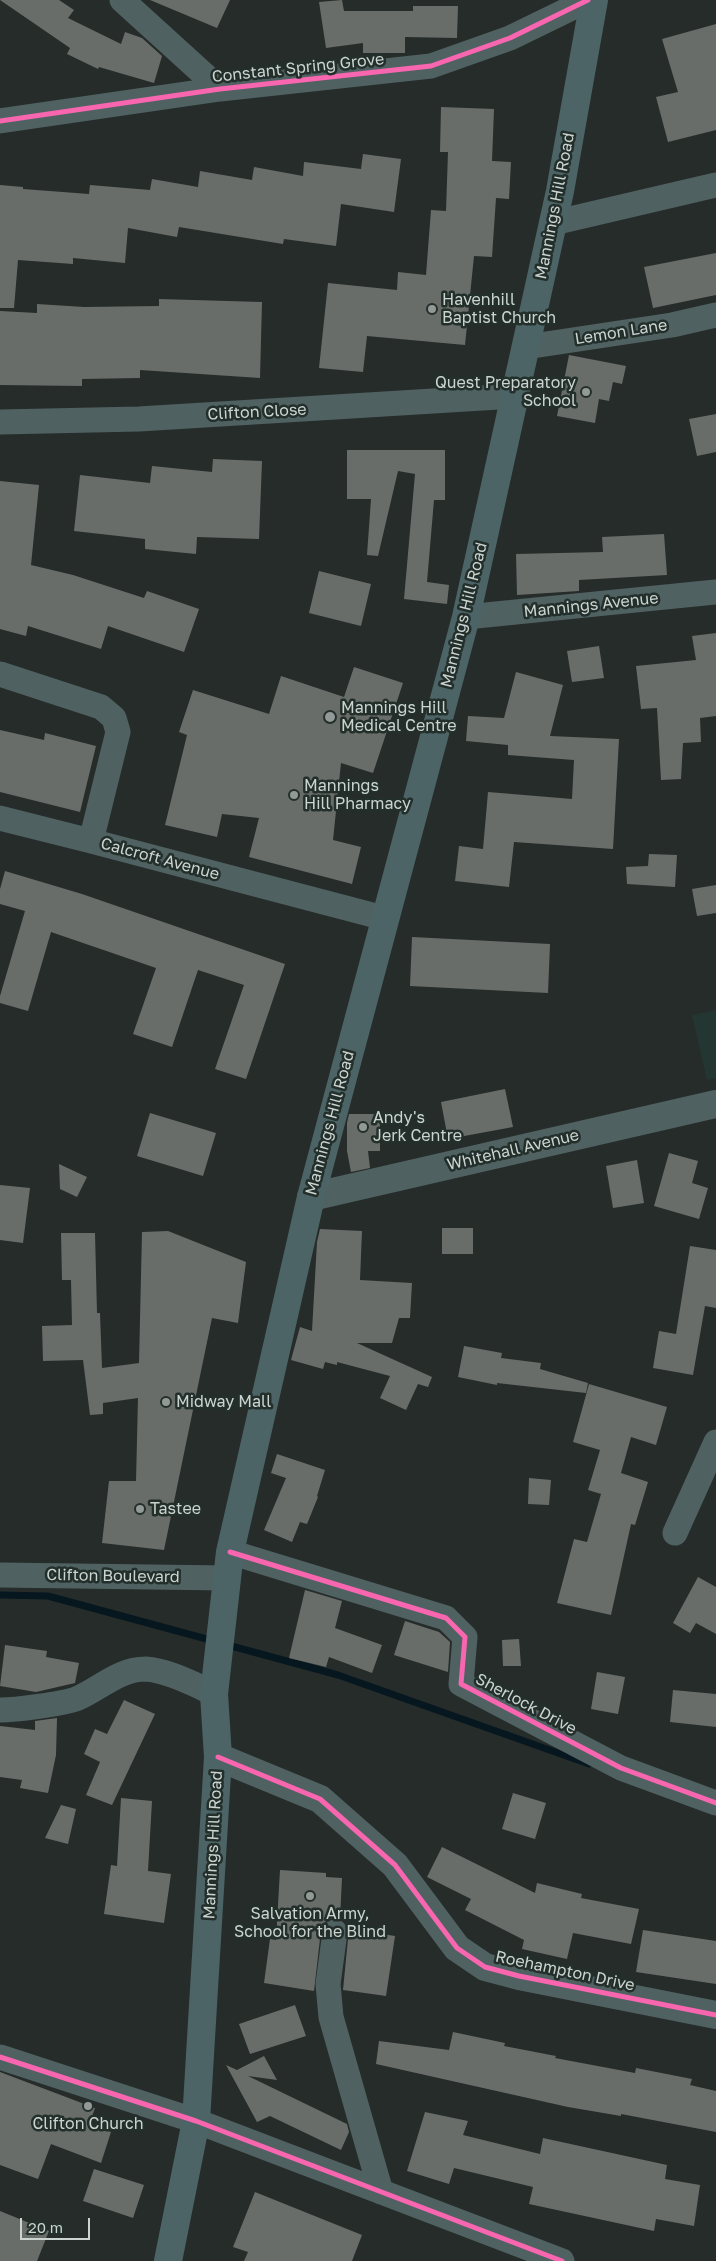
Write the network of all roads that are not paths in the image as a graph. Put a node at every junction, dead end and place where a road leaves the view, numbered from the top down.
1 (122, 0) edge
2 (588, 0) edge
3 (594, 0) edge
4 (220, 89) junction
5 (0, 121) edge
6 (716, 185) edge
7 (553, 223) junction
8 (716, 316) edge
9 (526, 347) junction
10 (514, 396) junction
11 (0, 422) edge
12 (716, 592) edge
13 (466, 617) junction
14 (0, 674) edge
15 (0, 818) edge
16 (91, 841) junction
17 (384, 918) junction
18 (716, 1104) edge
19 (311, 1196) junction
20 (716, 1442) edge
21 (675, 1533) dead end
22 (0, 1560) edge
23 (0, 1575) edge
24 (227, 1576) junction
25 (214, 1694) junction
26 (0, 1710) edge
27 (218, 1757) junction
28 (716, 1803) edge
29 (335, 1932) dead end
30 (716, 2015) edge
31 (0, 2057) edge
32 (196, 2121) junction
33 (381, 2192) junction
34 (168, 2261) edge
35 (562, 2261) edge

1 - 4 street
2 - 4 street, Constant Spring Grove
3 - 7 main road, Mannings Hill Road
4 - 5 street, Constant Spring Grove
6 - 7 street
7 - 9 main road, Mannings Hill Road
8 - 9 street, Lemon Lane
9 - 10 main road, Mannings Hill Road
10 - 11 street, Clifton Close
10 - 13 main road, Mannings Hill Road
12 - 13 street, Mannings Avenue
13 - 17 main road, Mannings Hill Road
14 - 16 street, Calcroft Avenue
15 - 16 street
16 - 17 street, Calcroft Avenue
17 - 19 main road, Mannings Hill Road
18 - 19 street, Whitehall Avenue
19 - 24 main road, Mannings Hill Road
20 - 21 street
22 - 23 street
23 - 24 street, Clifton Boulevard
24 - 25 main road, Mannings Hill Road
24 - 28 street, Sherlock Drive
25 - 26 street
25 - 27 main road, Mannings Hill Road
27 - 30 street, Roehampton Drive
27 - 32 main road, Mannings Hill Road
29 - 33 street
31 - 32 street
32 - 33 street
32 - 34 main road, Mannings Hill Road
33 - 35 street

